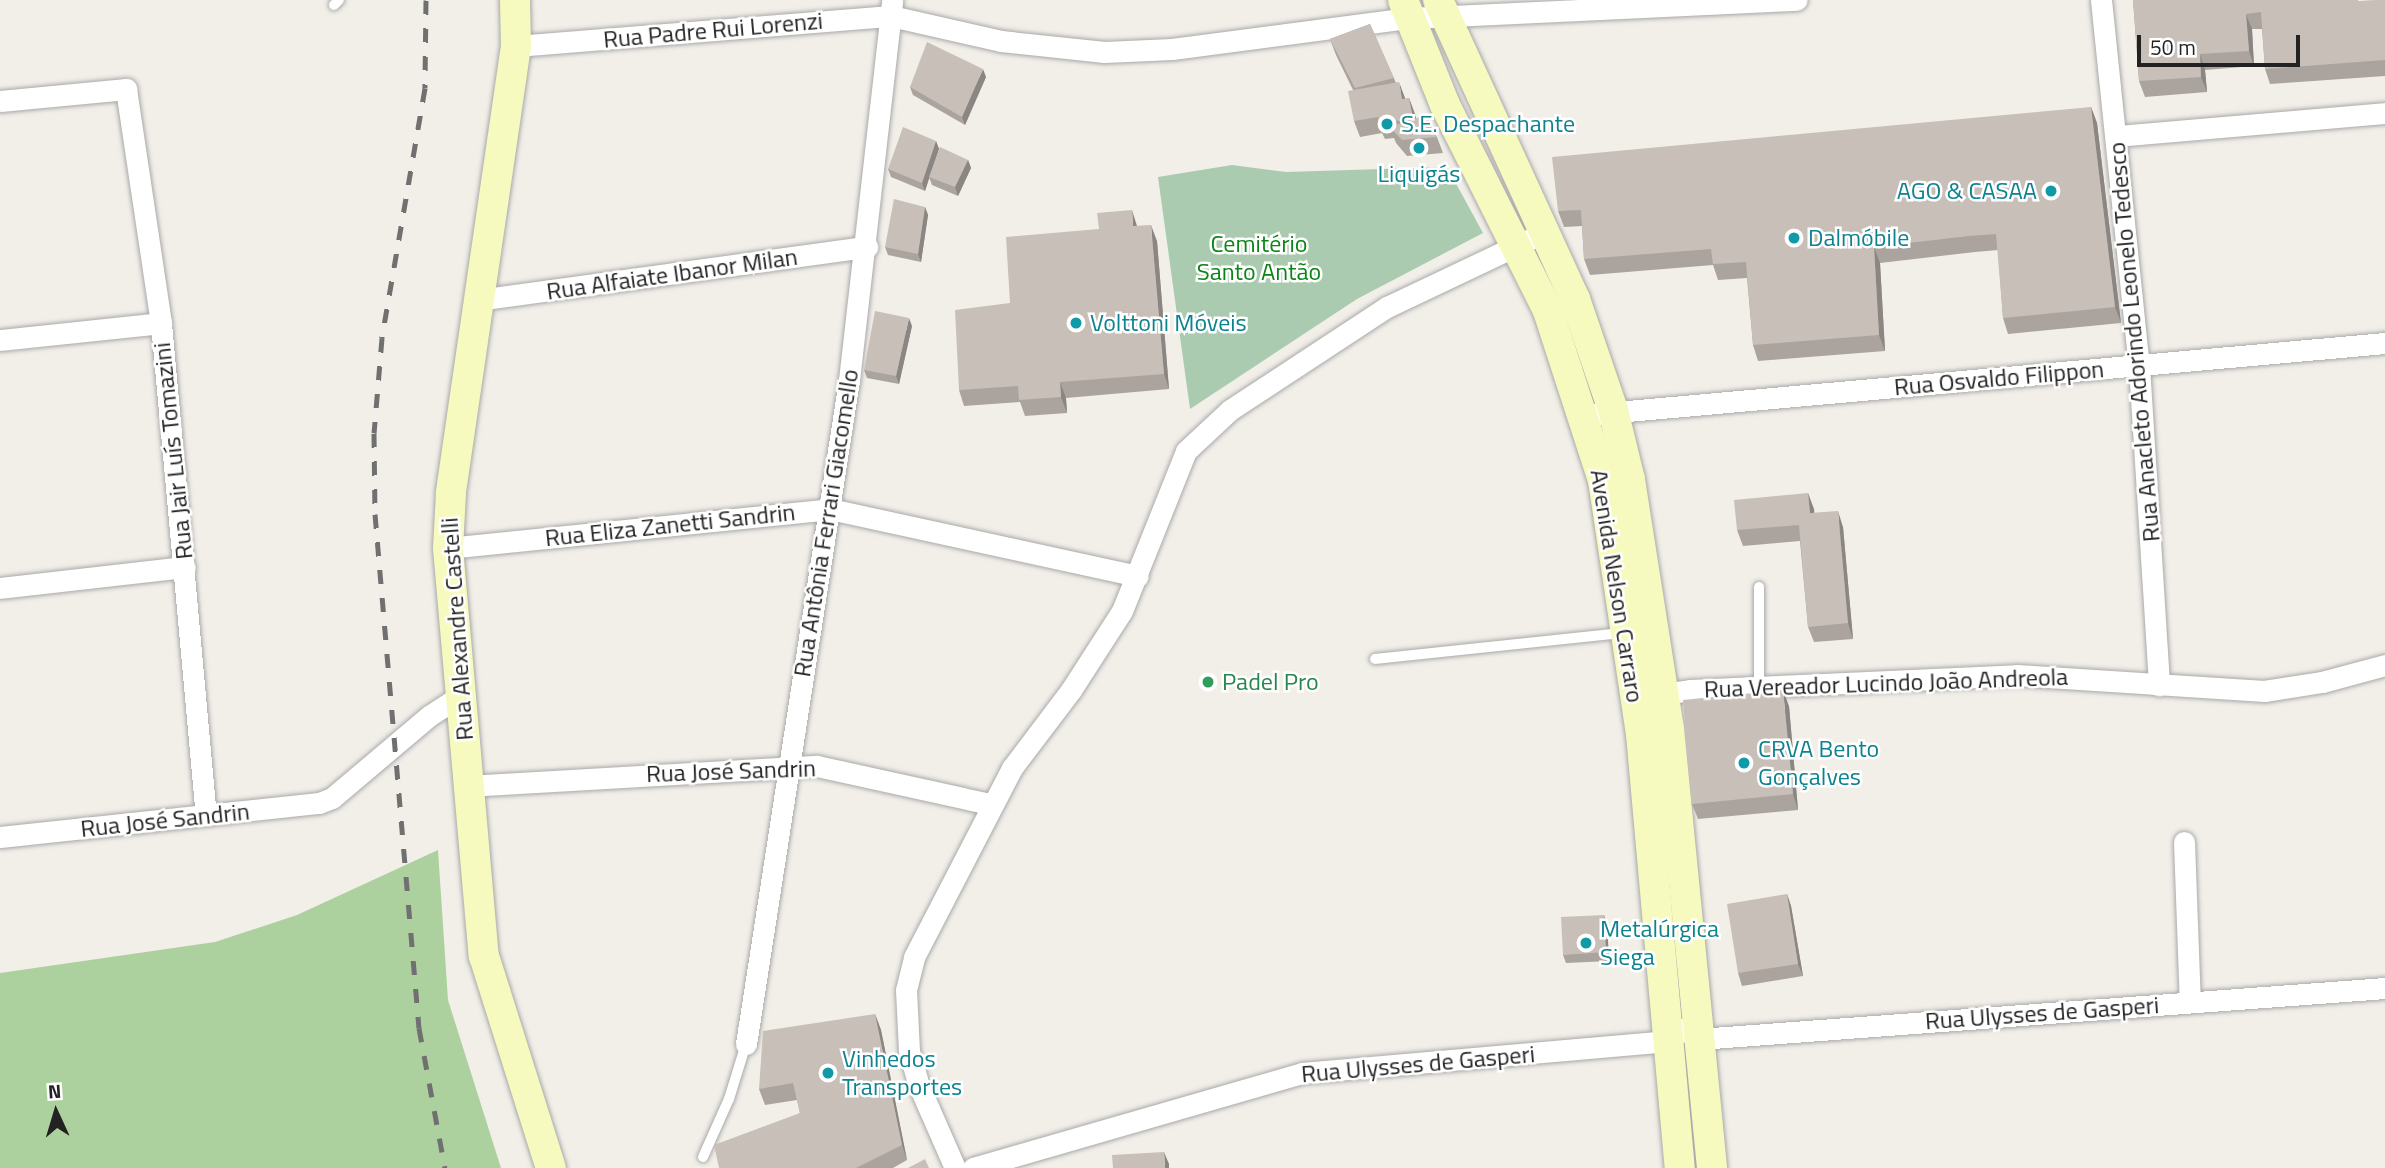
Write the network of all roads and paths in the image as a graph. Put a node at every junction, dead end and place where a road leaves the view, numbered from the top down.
1 (515, 0) edge
2 (1797, 0) edge
3 (2101, 0) edge
4 (892, 8) edge
5 (1406, 9) edge
6 (1442, 10) edge
7 (516, 46) junction
8 (0, 101) edge
9 (2385, 113) edge
10 (2117, 136) junction
11 (1545, 232) junction
12 (1517, 246) junction
13 (867, 247) junction
14 (1575, 299) junction
15 (478, 300) junction
16 (1548, 311) junction
17 (161, 323) junction
18 (0, 340) edge
19 (2385, 344) edge
20 (2139, 366) junction
21 (1613, 410) junction
22 (1583, 415) junction
23 (830, 509) junction
24 (449, 548) junction
25 (185, 566) junction
26 (1631, 568) junction
27 (1138, 576) junction
28 (1759, 587) dead end
29 (0, 588) edge
30 (1627, 633) junction
31 (1375, 659) dead end
32 (2385, 665) edge
33 (2159, 685) junction
34 (1759, 686) junction
35 (461, 695) junction
36 (1650, 696) junction
37 (1655, 732) junction
38 (789, 765) junction
39 (467, 786) junction
40 (990, 804) junction
41 (206, 816) junction
42 (0, 837) edge
43 (2184, 842) dead end
44 (2385, 988) edge
45 (2190, 1002) junction
46 (1699, 1039) junction
47 (1666, 1041) junction
48 (746, 1044) joint
49 (703, 1157) dead end
50 (551, 1168) edge
51 (955, 1168) edge
52 (973, 1168) edge
53 (1680, 1168) edge
54 (1712, 1168) edge

1 - 7 main road, Rua Alexandre Castelli
2 - 6 street, Rua Padre Rui Lorenzi
3 - 10 street, Rua Anacleto Adorindo Leonelo Tedesco
4 - 5 street, Rua Padre Rui Lorenzi
4 - 7 street, Rua Padre Rui Lorenzi
4 - 13 street, Rua Antônia Ferrari Giacomello
5 - 6 street, Rua Padre Rui Lorenzi
5 - 12 main road, Avenida Nelson Carraro
6 - 11 main road, Avenida Nelson Carraro
7 - 15 main road, Rua Alexandre Castelli
8 - 17 street, Rua Jair Luís Tomazini
9 - 10 street
10 - 20 street, Rua Anacleto Adorindo Leonelo Tedesco
11 - 12 street
11 - 14 main road, Avenida Nelson Carraro
12 - 16 main road, Avenida Nelson Carraro
12 - 27 street
13 - 15 street, Rua Alfaiate Ibanor Milan
13 - 23 street, Rua Antônia Ferrari Giacomello
14 - 16 main road
14 - 21 main road, Avenida Nelson Carraro
15 - 24 main road, Rua Alexandre Castelli
16 - 22 main road, Avenida Nelson Carraro
17 - 18 street
17 - 25 street, Rua Jair Luís Tomazini
19 - 20 street, Rua Osvaldo Filippon
20 - 21 street, Rua Osvaldo Filippon
20 - 33 street, Rua Anacleto Adorindo Leonelo Tedesco
21 - 22 street, Rua Osvaldo Filippon
21 - 26 main road, Avenida Nelson Carraro
22 - 26 main road, Avenida Nelson Carraro
23 - 24 street, Rua Eliza Zanetti Sandrin
23 - 27 street, Rua Eliza Zanetti Sandrin
23 - 38 street, Rua Antônia Ferrari Giacomello
24 - 35 main road, Rua Alexandre Castelli
25 - 29 street
25 - 41 street, Rua Jair Luís Tomazini
26 - 30 main road, Avenida Nelson Carraro
26 - 36 main road, Avenida Nelson Carraro
27 - 40 street
28 - 34 lane
30 - 31 lane
30 - 36 main road, Avenida Nelson Carraro
32 - 33 street, Rua Vereador Lucindo João Andreola
33 - 34 street, Rua Vereador Lucindo João Andreola
34 - 36 street, Rua Vereador Lucindo João Andreola
35 - 39 main road, Rua Alexandre Castelli
35 - 41 street, Rua José Sandrin
36 - 37 main road, Avenida Nelson Carraro
37 - 46 main road, Avenida Nelson Carraro
37 - 47 main road, Avenida Nelson Carraro
38 - 39 street, Rua José Sandrin
38 - 40 street, Rua José Sandrin
38 - 48 street, Rua Antônia Ferrari Giacomello
39 - 50 main road, Rua Alexandre Castelli
40 - 51 street
41 - 42 street, Rua José Sandrin
43 - 45 street
44 - 45 street, Rua Ulysses de Gasperi
45 - 46 street, Rua Ulysses de Gasperi
46 - 47 street, Rua Ulysses de Gasperi
46 - 54 main road, Avenida Nelson Carraro
47 - 52 street, Rua Ulysses de Gasperi
47 - 53 main road, Avenida Nelson Carraro
48 - 49 lane

